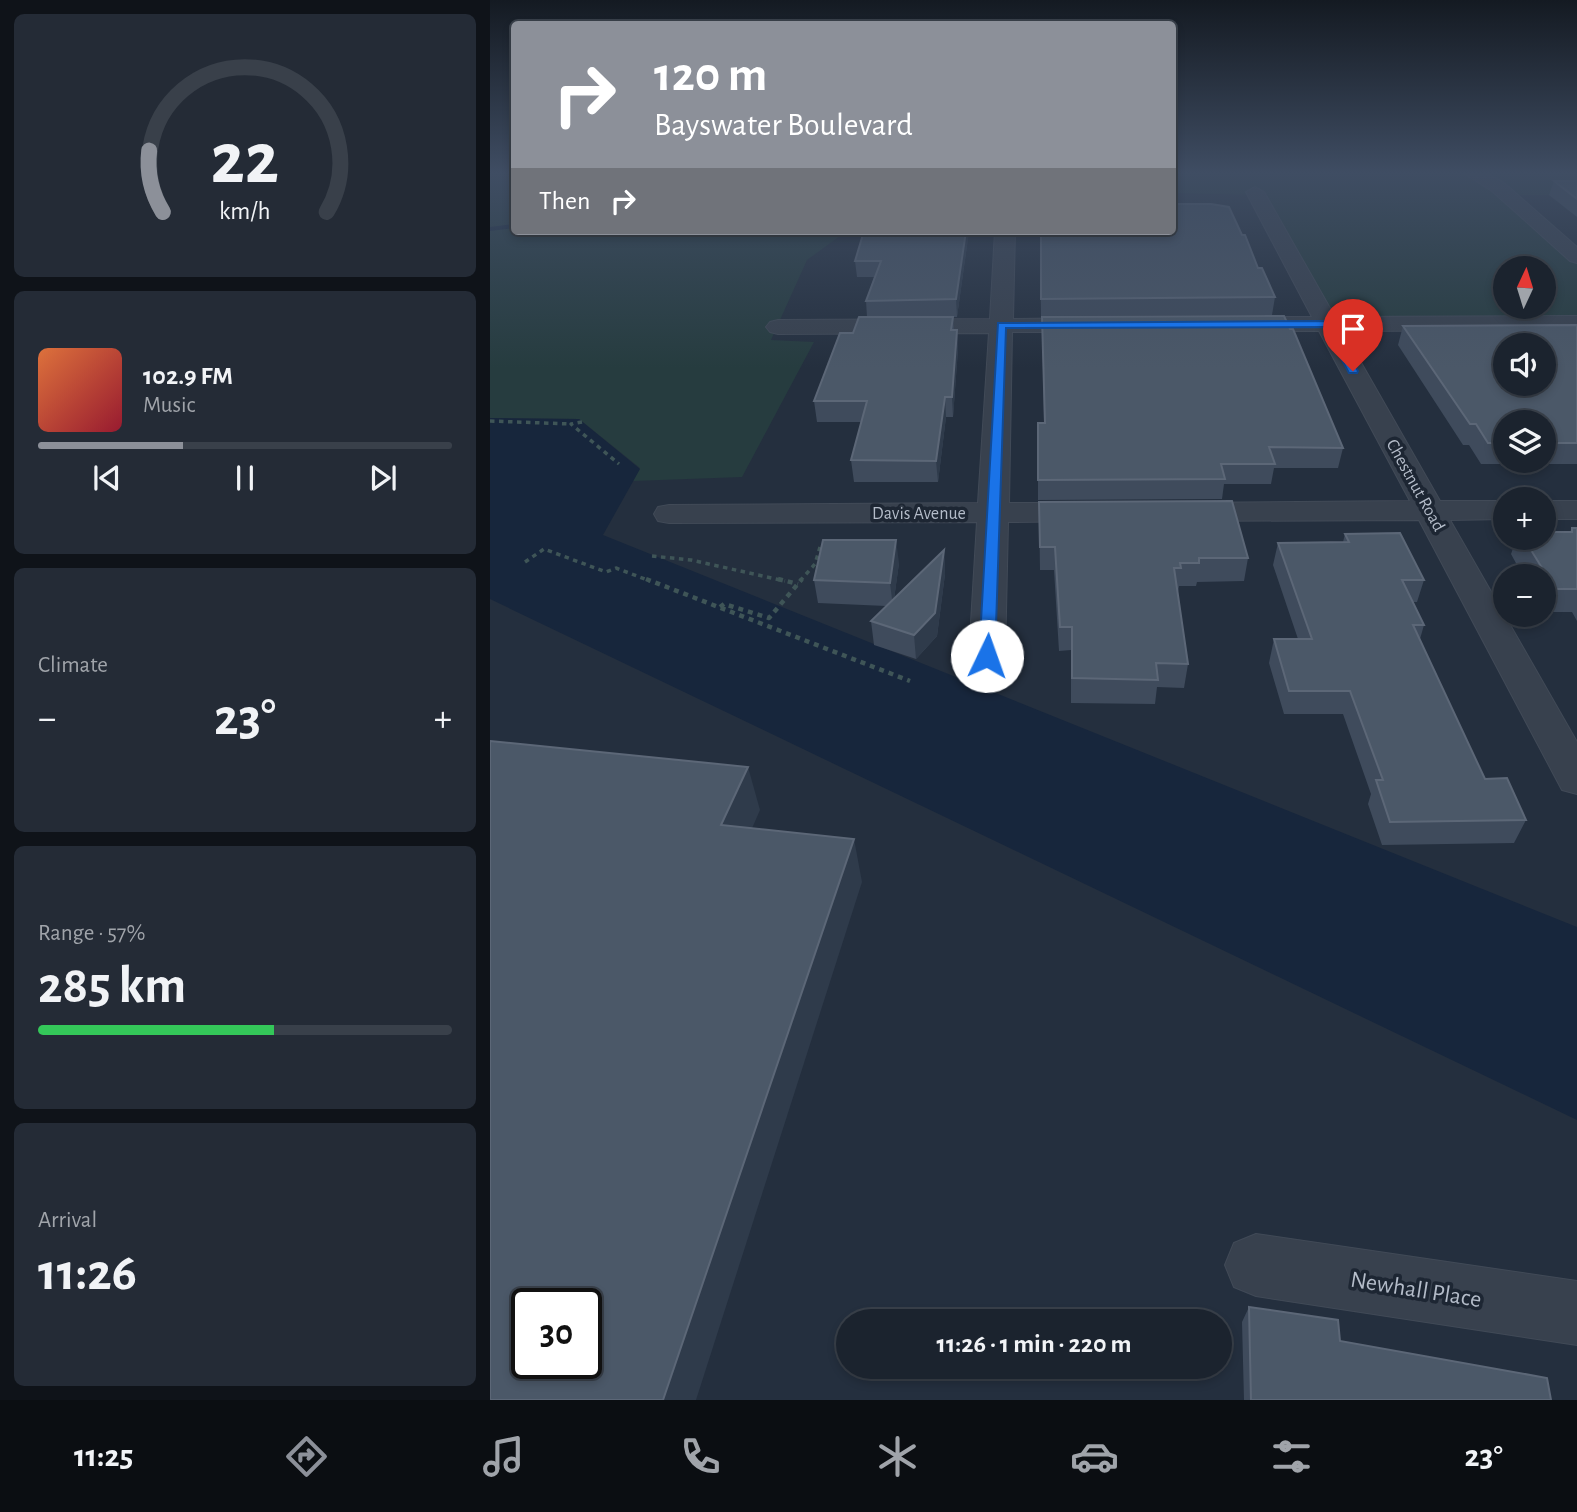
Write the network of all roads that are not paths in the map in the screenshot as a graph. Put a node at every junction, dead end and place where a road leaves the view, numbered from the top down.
1 (1005, 237) edge
2 (1280, 237) edge
3 (1555, 237) edge
4 (1577, 257) edge
5 (1577, 323) edge
6 (1219, 324) edge
7 (1327, 324) junction
8 (1001, 325) junction
9 (1123, 325) edge
10 (778, 327) dead end
11 (1430, 510) junction
12 (1493, 510) edge
13 (1556, 510) edge
14 (1577, 510) edge
15 (1117, 512) edge
16 (1158, 512) edge
17 (994, 513) junction
18 (669, 514) dead end
19 (987, 656) dead end
20 (1577, 779) edge
21 (1256, 1265) dead end
22 (1577, 1313) edge

1 - 8 street
2 - 7 street, Chestnut Road
3 - 4 street
5 - 7 street
6 - 7 street
7 - 11 street, Chestnut Road
8 - 9 street
8 - 10 street
8 - 17 street
11 - 12 street
11 - 16 street
11 - 20 street, Chestnut Road
13 - 14 street
15 - 17 street, Davis Avenue
17 - 18 street, Davis Avenue
17 - 19 street
21 - 22 street, Newhall Place

